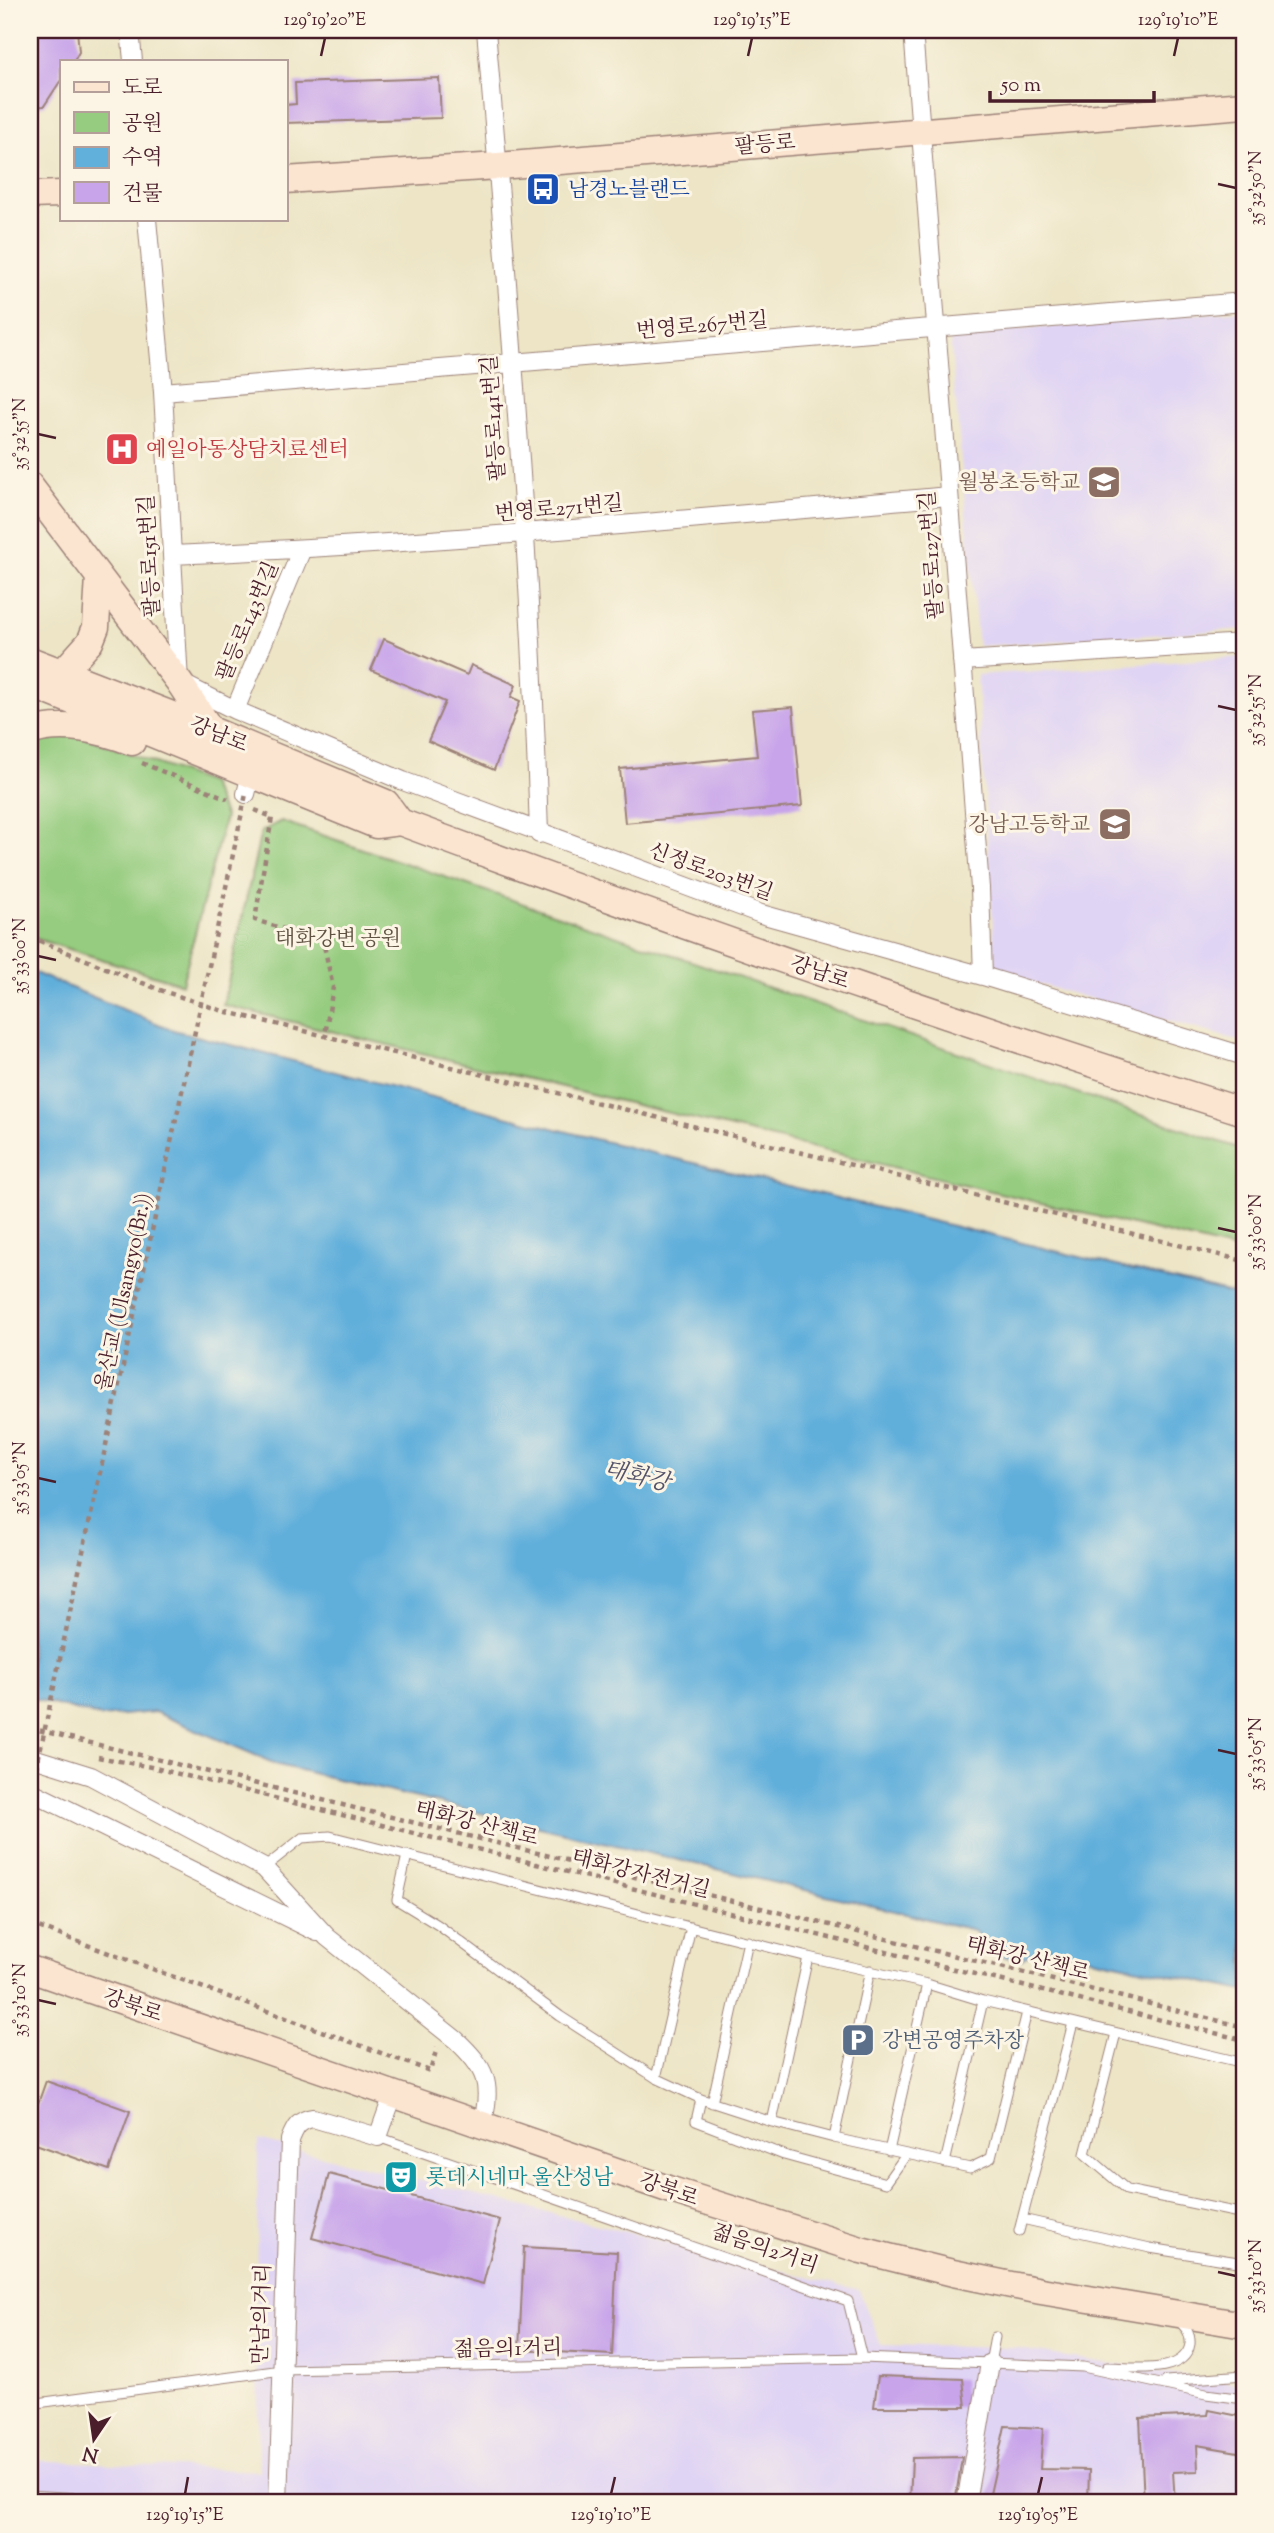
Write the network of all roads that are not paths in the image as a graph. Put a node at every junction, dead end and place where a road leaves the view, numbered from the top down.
1 (130, 30) edge
2 (486, 30) edge
3 (913, 30) edge
4 (133, 60) edge
5 (1244, 105) edge
6 (920, 132) junction
7 (498, 166) junction
8 (287, 180) edge
9 (60, 194) edge
10 (30, 195) edge
11 (147, 220) edge
12 (1244, 302) edge
13 (936, 328) junction
14 (512, 363) junction
15 (163, 392) junction
16 (30, 486) edge
17 (949, 496) junction
18 (524, 534) junction
19 (302, 549) junction
20 (172, 555) junction
21 (99, 577) junction
22 (1244, 642) edge
23 (30, 660) edge
24 (962, 661) junction
25 (63, 672) junction
26 (179, 682) junction
27 (30, 684) edge
28 (235, 710) junction
29 (211, 730) junction
30 (30, 732) edge
31 (242, 777) junction
32 (400, 822) junction
33 (539, 834) junction
34 (983, 976) junction
35 (1244, 1056) edge
36 (1244, 1112) edge
37 (30, 1757) edge
38 (30, 1791) edge
39 (407, 1855) junction
40 (264, 1868) junction
41 (691, 1927) junction
42 (327, 1937) junction
43 (748, 1941) junction
44 (808, 1957) junction
45 (30, 1969) edge
46 (870, 1970) junction
47 (928, 1984) junction
48 (983, 2001) junction
49 (1027, 2012) junction
50 (1073, 2023) junction
51 (1116, 2033) junction
52 (1244, 2063) edge
53 (656, 2078) junction
54 (393, 2095) junction
55 (701, 2099) junction
56 (712, 2104) junction
57 (772, 2122) junction
58 (482, 2125) junction
59 (295, 2127) joint
60 (378, 2137) junction
61 (834, 2138) junction
62 (889, 2151) junction
63 (906, 2155) junction
64 (945, 2163) junction
65 (1244, 2214) edge
66 (1022, 2219) junction
67 (1019, 2231) dead end
68 (1244, 2263) edge
69 (1165, 2311) junction
70 (1244, 2325) edge
71 (995, 2337) dead end
72 (862, 2358) junction
73 (990, 2363) junction
74 (1083, 2367) junction
75 (282, 2370) junction
76 (1244, 2375) edge
77 (1157, 2382) junction
78 (1244, 2399) edge
79 (30, 2404) edge
80 (30, 2495) edge
81 (160, 2503) edge
82 (278, 2503) edge
83 (966, 2503) edge

1 - 4 street
2 - 7 street, 팔등로141번길
3 - 6 street, 팔등로127번길
5 - 6 main road, 팔등로
6 - 7 main road, 팔등로
6 - 13 street, 팔등로127번길
7 - 8 main road, 팔등로
7 - 14 street, 팔등로141번길
9 - 10 main road
11 - 15 street, 팔등로151번길
12 - 13 street, 번영로267번길
13 - 14 street, 번영로267번길
13 - 17 street, 팔등로127번길
14 - 15 street, 번영로267번길
14 - 18 street, 팔등로141번길
15 - 20 street, 팔등로151번길
16 - 21 main road
17 - 18 street, 번영로271번길
17 - 24 street, 팔등로127번길
18 - 19 street, 번영로271번길
18 - 33 street, 팔등로141번길
19 - 20 street, 번영로271번길
19 - 28 street, 팔등로143번길
20 - 26 street, 팔등로151번길
21 - 25 main road
21 - 26 main road
22 - 24 street
23 - 25 main road, 강남로
24 - 34 street, 팔등로127번길
25 - 29 main road, 강남로
26 - 28 street, 신정로203번길
26 - 29 main road
27 - 31 main road, 강남로
28 - 33 street, 신정로203번길
29 - 31 main road
29 - 32 main road, 강남로
30 - 31 main road
31 - 32 main road, 강남로
32 - 36 main road, 강남로
33 - 34 street, 신정로203번길
34 - 35 street, 신정로203번길
37 - 40 street
38 - 42 street
39 - 40 lane
39 - 41 lane
39 - 53 lane
40 - 42 street
41 - 43 lane
41 - 53 lane
42 - 58 street
43 - 44 lane
43 - 56 lane
44 - 46 lane
44 - 57 lane
45 - 54 main road, 강북로
46 - 47 lane
46 - 61 lane
47 - 48 lane
47 - 62 lane
48 - 49 lane
48 - 64 lane
49 - 50 lane
49 - 64 lane
50 - 51 lane
50 - 66 lane
51 - 52 lane
51 - 65 lane
53 - 55 lane
54 - 58 main road, 강북로
54 - 60 street
55 - 56 lane
55 - 63 lane
56 - 57 lane
57 - 61 lane
58 - 69 main road, 강북로
59 - 60 street, 젊음의2거리
59 - 75 street, 만남의거리
60 - 72 lane, 젊음의2거리
61 - 62 lane
62 - 63 lane
63 - 64 lane
66 - 67 lane
66 - 68 lane
69 - 70 main road, 강북로
69 - 74 lane
71 - 73 lane
72 - 73 lane, 젊음의1거리
72 - 75 lane, 젊음의1거리
73 - 74 lane
73 - 83 street
74 - 77 lane
75 - 79 lane, 젊음의1거리
75 - 82 street, 만남의거리
76 - 77 lane
77 - 78 lane
80 - 81 lane

